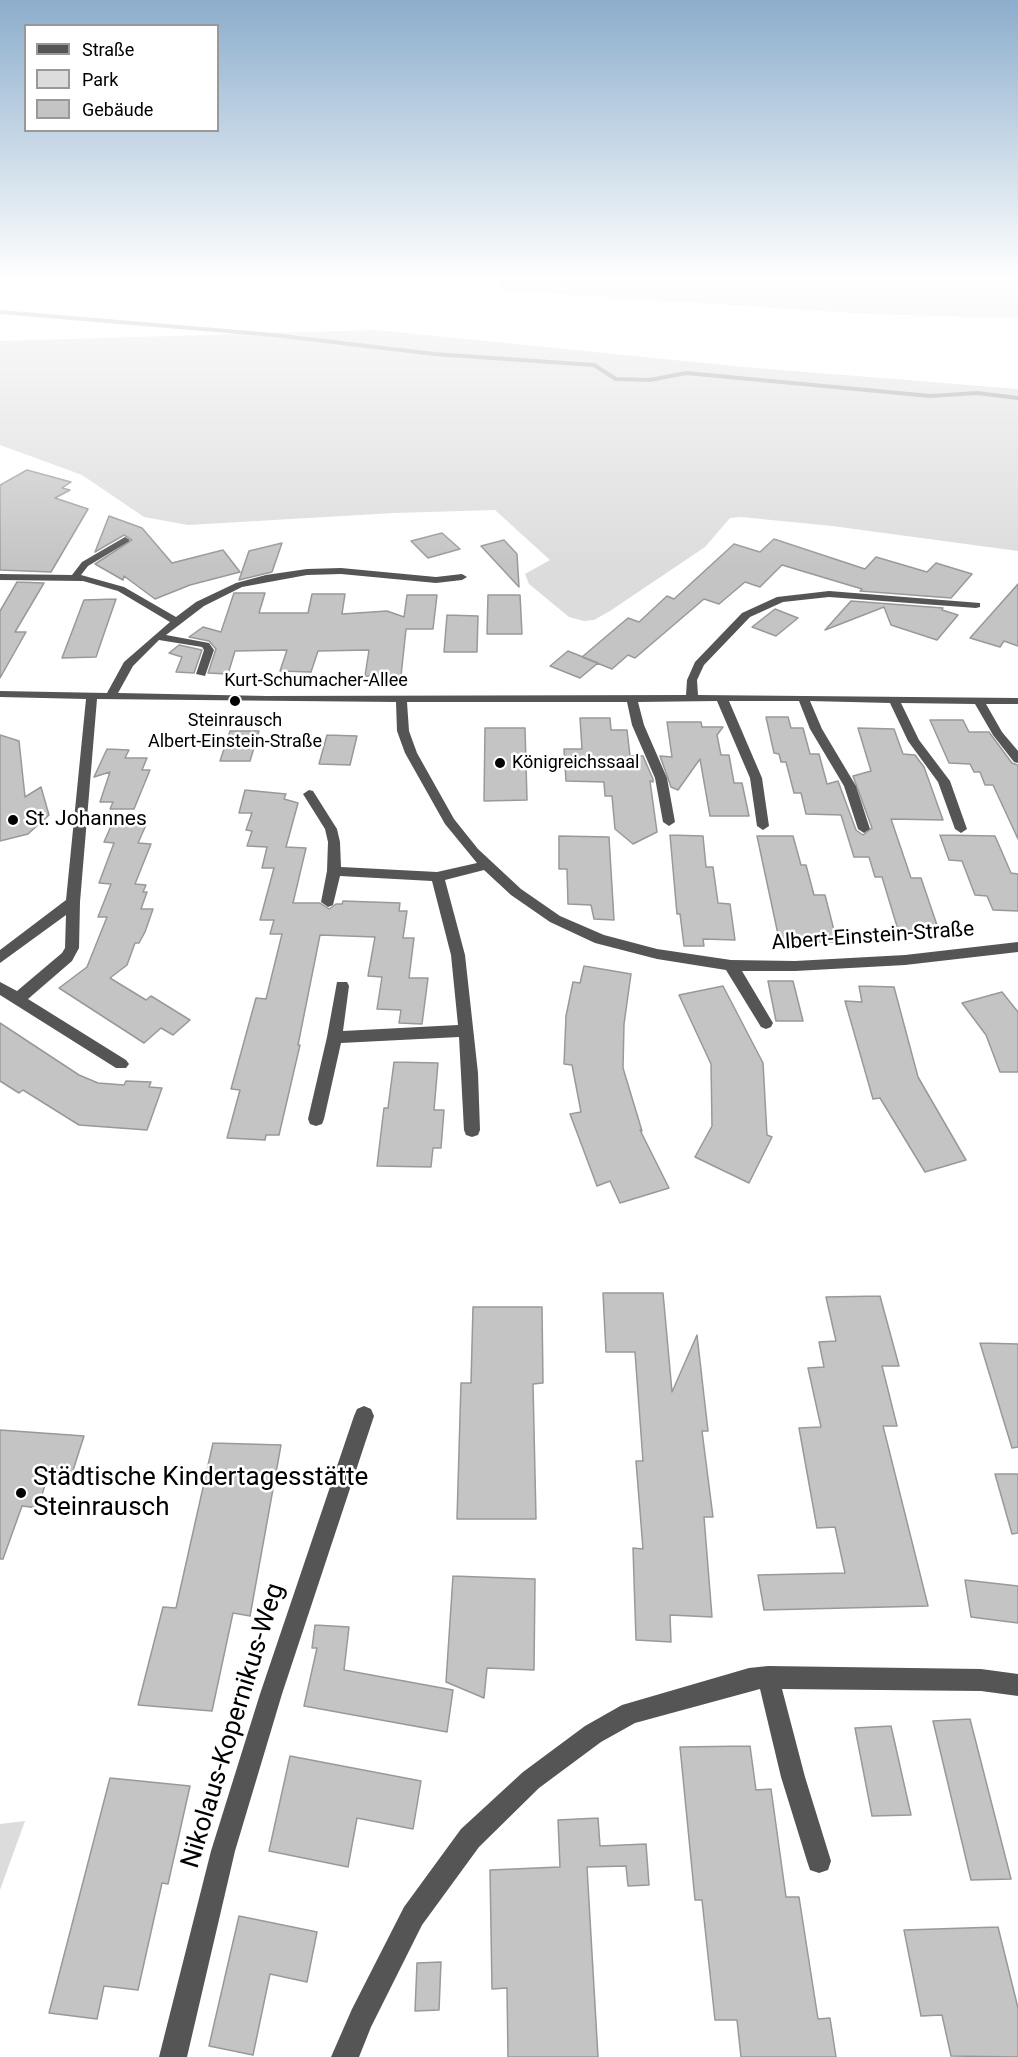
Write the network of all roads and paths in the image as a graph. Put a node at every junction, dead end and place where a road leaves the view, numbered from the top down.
1 (125, 540) dead end
2 (0, 577) edge
3 (75, 577) junction
4 (462, 577) dead end
5 (976, 605) dead end
6 (176, 621) junction
7 (157, 636) junction
8 (201, 674) dead end
9 (0, 694) edge
10 (92, 696) junction
11 (111, 696) junction
12 (692, 698) junction
13 (722, 698) junction
14 (803, 698) junction
15 (401, 699) junction
16 (632, 699) junction
17 (894, 699) junction
18 (978, 700) junction
19 (1018, 701) edge
20 (1018, 759) edge
21 (309, 794) dead end
22 (669, 822) dead end
23 (763, 826) dead end
24 (961, 829) dead end
25 (864, 830) dead end
26 (484, 865) junction
27 (334, 872) junction
28 (436, 877) junction
29 (73, 902) junction
30 (328, 902) dead end
31 (1018, 947) edge
32 (0, 957) edge
33 (731, 965) junction
34 (342, 986) dead end
35 (0, 988) edge
36 (18, 999) junction
37 (766, 1023) dead end
38 (466, 1031) junction
39 (335, 1038) junction
40 (121, 1064) dead end
41 (316, 1119) dead end
42 (472, 1130) dead end
43 (364, 1416) dead end
44 (768, 1677) junction
45 (1018, 1686) edge
46 (819, 1861) dead end
47 (173, 2057) edge
48 (345, 2057) edge

1 - 3 street
2 - 3 street
3 - 6 street
4 - 6 street
5 - 12 street
6 - 7 street
7 - 8 street
7 - 11 street
9 - 10 street, Kurt-Schumacher-Allee
10 - 11 street, Kurt-Schumacher-Allee
10 - 29 street
11 - 15 street, Kurt-Schumacher-Allee
12 - 13 street, Kurt-Schumacher-Allee
12 - 16 street, Kurt-Schumacher-Allee
13 - 14 street, Kurt-Schumacher-Allee
13 - 23 street
14 - 17 street, Kurt-Schumacher-Allee
14 - 25 street
15 - 16 street, Kurt-Schumacher-Allee
15 - 26 street, Albert-Einstein-Straße
16 - 22 street
17 - 18 street, Kurt-Schumacher-Allee
17 - 24 street
18 - 19 street, Kurt-Schumacher-Allee
18 - 20 street
21 - 27 street
26 - 28 street
26 - 33 street, Albert-Einstein-Straße
27 - 28 street
27 - 30 street
28 - 38 street
29 - 32 street
29 - 36 street
31 - 33 street, Albert-Einstein-Straße
33 - 37 street
34 - 39 street
35 - 36 street
36 - 40 street
38 - 39 street
38 - 42 street
39 - 41 street
43 - 47 street, Nikolaus-Kopernikus-Weg
44 - 45 street
44 - 46 street
44 - 48 street

